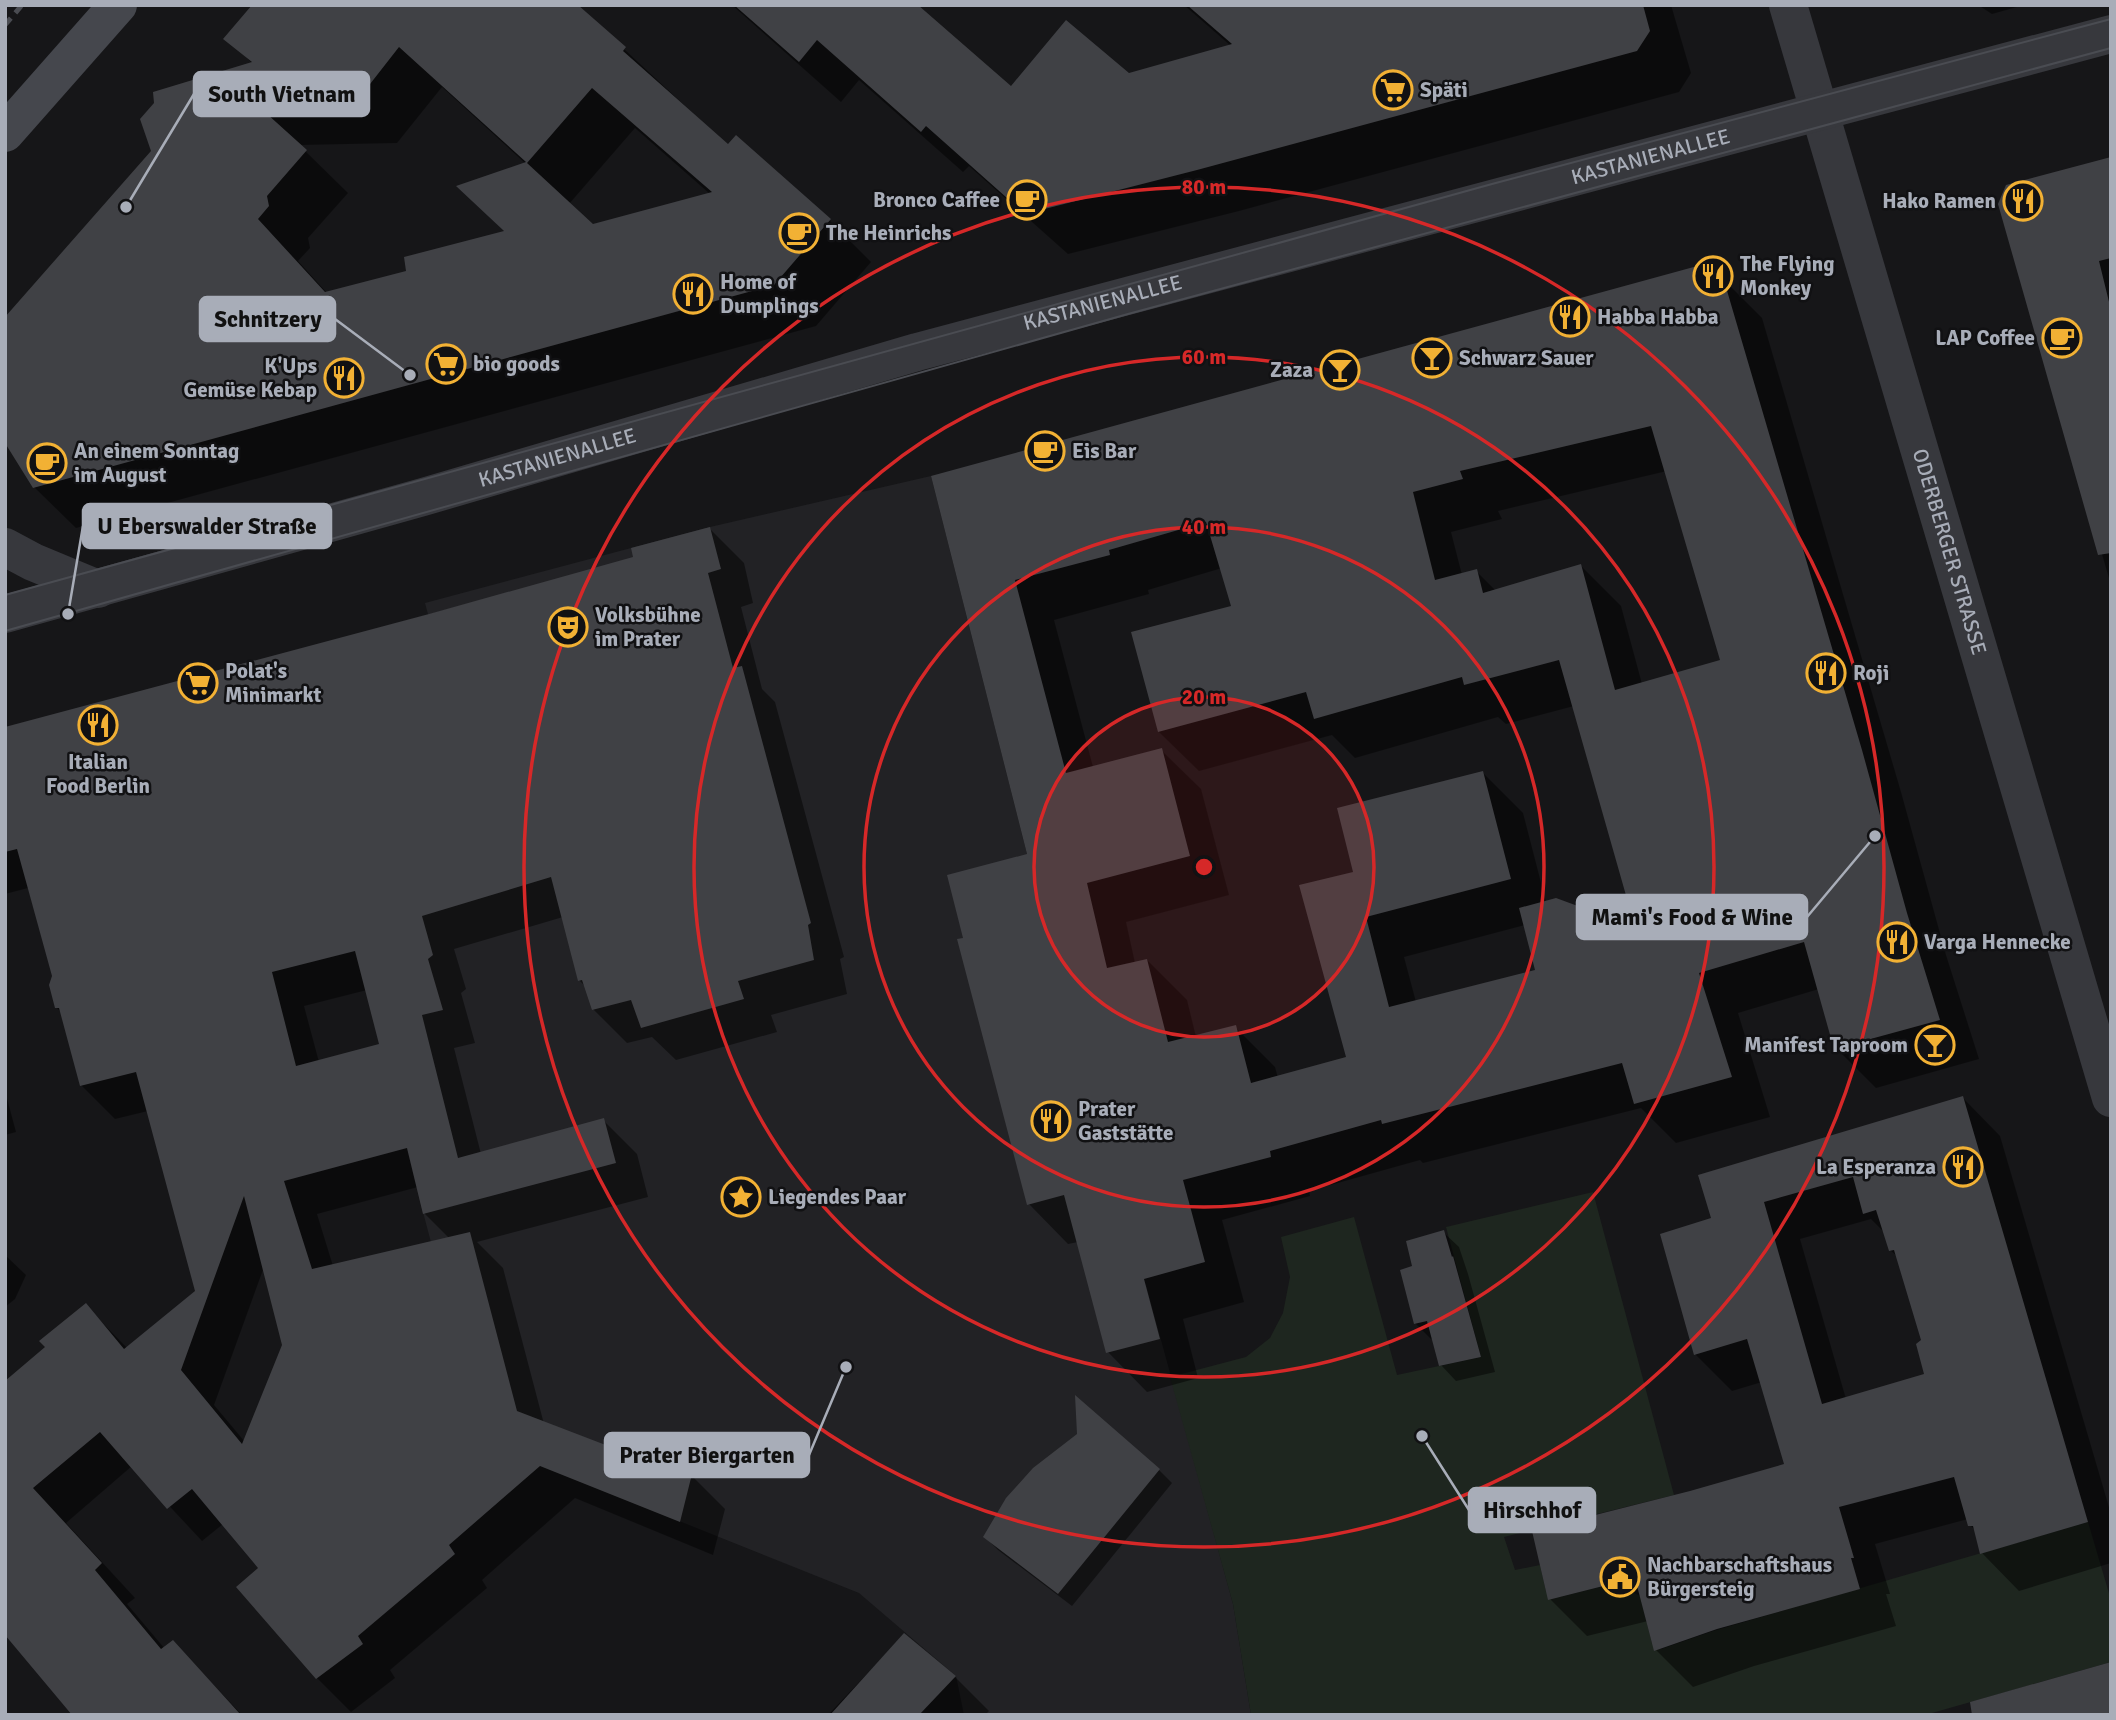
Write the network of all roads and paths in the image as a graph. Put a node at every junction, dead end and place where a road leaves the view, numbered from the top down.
1 (118, 5) edge
2 (1788, 5) edge
3 (2111, 34) edge
4 (1819, 112) junction
5 (5, 132) edge
6 (5, 547) edge
7 (98, 589) junction
8 (5, 614) edge
9 (2111, 1098) edge

1 - 5 main road
2 - 4 street, ODERBERGER STRASSE
3 - 4 street, KASTANIENALLEE
4 - 7 street, KASTANIENALLEE
4 - 9 street, ODERBERGER STRASSE
6 - 7 street
7 - 8 street, KASTANIENALLEE

